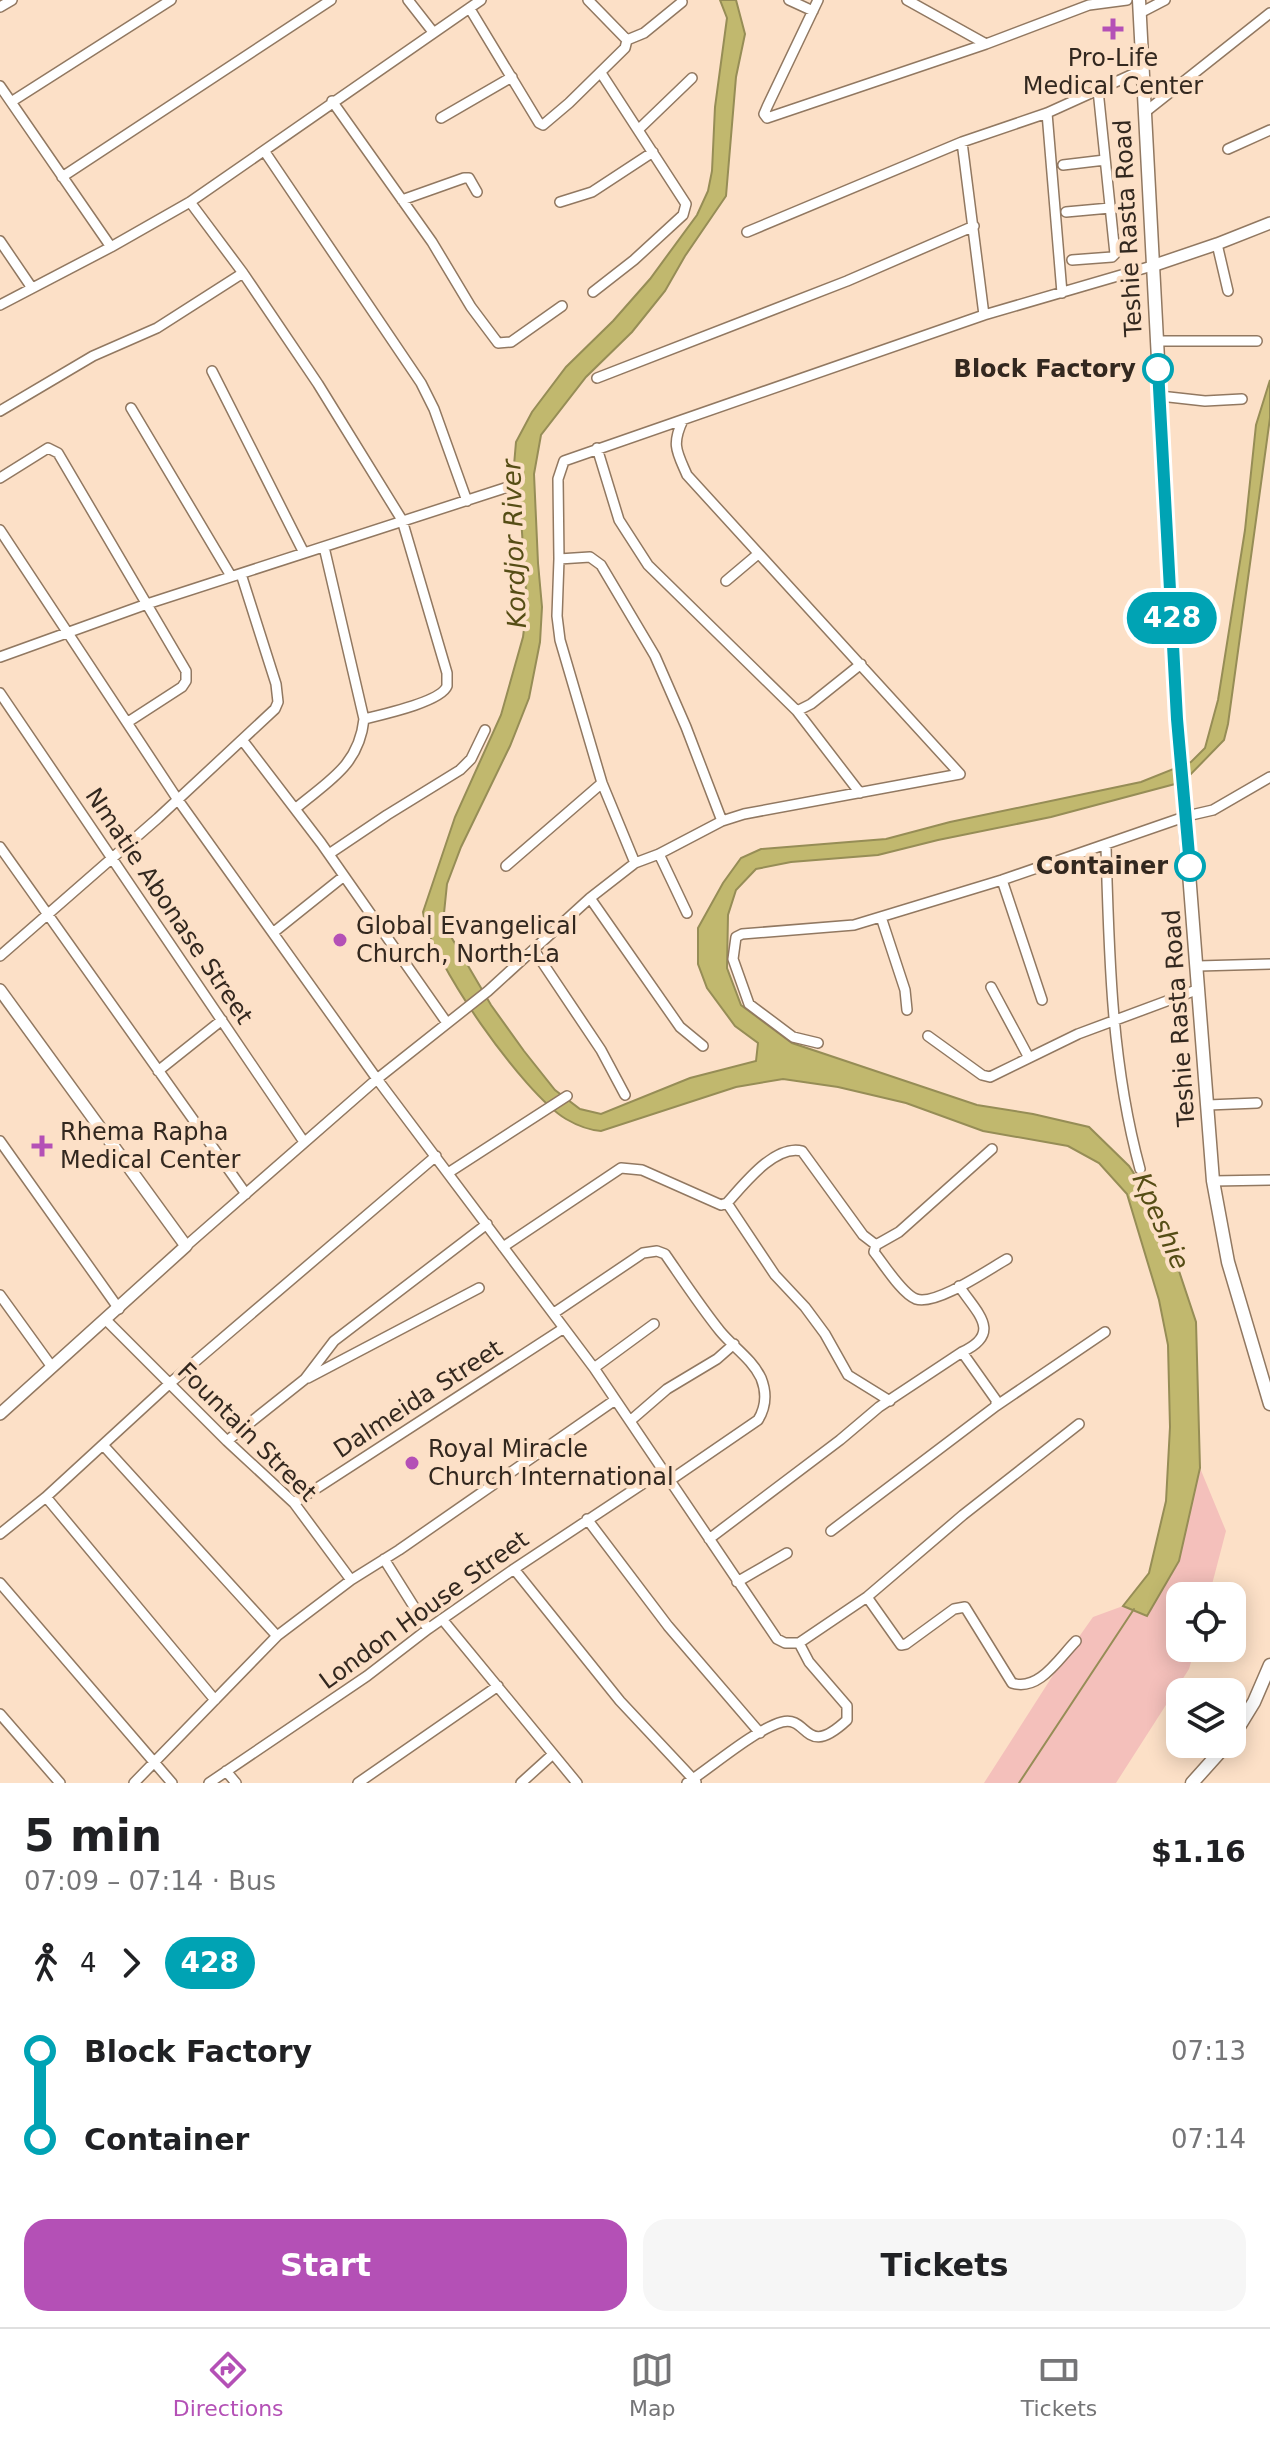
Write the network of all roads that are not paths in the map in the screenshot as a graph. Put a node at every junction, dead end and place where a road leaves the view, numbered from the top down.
1 (12, 0) edge
2 (171, 0) edge
3 (331, 0) edge
4 (408, 0) edge
5 (481, 0) edge
6 (588, 0) edge
7 (789, 0) edge
8 (818, 0) edge
9 (907, 0) edge
10 (1127, 0) edge
11 (1165, 0) edge
12 (682, 2) dead end
13 (1086, 2) edge
14 (1139, 6) edge
15 (0, 7) edge
16 (470, 9) junction
17 (813, 11) junction
18 (1270, 13) edge
19 (433, 32) junction
20 (627, 40) junction
21 (986, 44) junction
22 (1142, 70) junction
23 (601, 73) junction
24 (512, 77) junction
25 (692, 78) dead end
26 (0, 86) edge
27 (1098, 90) junction
28 (332, 101) junction
29 (11, 102) junction
30 (1047, 113) junction
31 (1144, 113) junction
32 (441, 118) dead end
33 (639, 129) junction
34 (1270, 130) edge
35 (962, 142) junction
36 (1228, 149) dead end
37 (265, 152) junction
38 (653, 152) junction
39 (1105, 160) junction
40 (1063, 165) dead end
41 (62, 177) junction
42 (477, 192) dead end
43 (402, 200) junction
44 (190, 202) junction
45 (560, 202) dead end
46 (1110, 208) junction
47 (1066, 212) dead end
48 (1270, 223) edge
49 (974, 226) junction
50 (747, 232) dead end
51 (0, 241) edge
52 (1217, 244) junction
53 (111, 247) junction
54 (1072, 260) dead end
55 (1152, 266) junction
56 (243, 273) junction
57 (32, 288) junction
58 (1228, 291) dead end
59 (593, 292) dead end
60 (1062, 293) junction
61 (0, 305) edge
62 (562, 306) dead end
63 (984, 315) junction
64 (1156, 341) junction
65 (1257, 341) dead end
66 (212, 371) dead end
67 (597, 378) dead end
68 (1160, 396) junction
69 (1242, 399) dead end
70 (131, 408) dead end
71 (0, 411) edge
72 (683, 420) junction
73 (597, 448) junction
74 (0, 478) edge
75 (508, 487) dead end
76 (467, 501) junction
77 (402, 520) junction
78 (0, 530) edge
79 (324, 547) junction
80 (304, 553) junction
81 (758, 554) junction
82 (559, 559) junction
83 (236, 575) junction
84 (726, 581) dead end
85 (147, 604) junction
86 (66, 633) junction
87 (0, 657) edge
88 (861, 664) junction
89 (0, 693) edge
90 (797, 711) junction
91 (364, 719) junction
92 (128, 722) junction
93 (485, 730) dead end
94 (243, 741) junction
95 (1270, 777) edge
96 (602, 783) junction
97 (860, 793) junction
98 (178, 800) junction
99 (295, 809) junction
100 (1187, 816) junction
101 (722, 821) junction
102 (1106, 846) junction
103 (0, 847) edge
104 (329, 854) junction
105 (659, 854) junction
106 (113, 857) junction
107 (635, 863) junction
108 (506, 866) dead end
109 (344, 876) junction
110 (1002, 880) junction
111 (590, 898) junction
112 (687, 913) dead end
113 (48, 916) junction
114 (881, 917) junction
115 (274, 932) junction
116 (534, 950) junction
117 (0, 956) edge
118 (1270, 964) edge
119 (1198, 966) junction
120 (991, 987) dead end
121 (1199, 989) junction
122 (0, 990) edge
123 (1042, 1000) dead end
124 (907, 1010) dead end
125 (222, 1020) junction
126 (1114, 1020) junction
127 (447, 1023) junction
128 (928, 1036) dead end
129 (818, 1043) dead end
130 (703, 1046) dead end
131 (1028, 1056) junction
132 (158, 1071) junction
133 (377, 1079) junction
134 (625, 1095) dead end
135 (567, 1096) dead end
136 (1257, 1103) dead end
137 (1208, 1105) junction
138 (0, 1141) edge
139 (304, 1142) junction
140 (992, 1149) dead end
141 (436, 1156) junction
142 (1140, 1169) dead end
143 (448, 1173) junction
144 (1270, 1180) edge
145 (1213, 1181) junction
146 (246, 1194) junction
147 (727, 1203) junction
148 (487, 1224) junction
149 (876, 1245) junction
150 (186, 1246) junction
151 (503, 1247) junction
152 (1007, 1259) dead end
153 (959, 1286) junction
154 (479, 1288) dead end
155 (0, 1297) edge
156 (119, 1309) junction
157 (554, 1313) junction
158 (106, 1320) junction
159 (654, 1324) dead end
160 (564, 1328) junction
161 (1105, 1332) dead end
162 (734, 1344) junction
163 (962, 1352) junction
164 (52, 1367) junction
165 (594, 1368) junction
166 (305, 1379) junction
167 (169, 1384) junction
168 (615, 1400) junction
169 (890, 1401) junction
170 (1270, 1404) edge
171 (996, 1406) junction
172 (0, 1414) edge
173 (630, 1421) junction
174 (1079, 1424) dead end
175 (227, 1441) junction
176 (103, 1445) junction
177 (662, 1471) junction
178 (669, 1481) junction
179 (46, 1497) junction
180 (294, 1503) junction
181 (587, 1519) junction
182 (831, 1531) dead end
183 (0, 1534) edge
184 (709, 1539) junction
185 (787, 1553) dead end
186 (384, 1559) junction
187 (514, 1569) junction
188 (351, 1580) junction
189 (737, 1582) junction
190 (0, 1583) edge
191 (867, 1597) junction
192 (442, 1619) junction
193 (428, 1629) junction
194 (277, 1636) junction
195 (1076, 1641) dead end
196 (799, 1643) junction
197 (1270, 1665) edge
198 (498, 1686) junction
199 (215, 1700) junction
200 (0, 1714) edge
201 (1246, 1715) edge
202 (760, 1733) junction
203 (553, 1754) junction
204 (1214, 1758) edge
205 (153, 1763) junction
206 (226, 1771) junction
207 (692, 1782) edge
208 (60, 1783) edge
209 (134, 1783) edge
210 (172, 1783) edge
211 (209, 1783) edge
212 (236, 1783) edge
213 (358, 1783) edge
214 (521, 1783) edge
215 (577, 1783) edge
216 (1192, 1783) edge

1 - 15 street
2 - 29 street
3 - 41 street
4 - 19 street
5 - 16 street
6 - 20 street
7 - 17 street
8 - 17 street
9 - 21 street
10 - 13 street
11 - 14 street
12 - 20 street
13 - 21 street
14 - 22 main road, Teshie Rasta Road
16 - 19 street
16 - 24 street
17 - 21 street
18 - 31 street
19 - 28 street
20 - 23 street
22 - 27 street
22 - 31 main road, Teshie Rasta Road
23 - 24 street
23 - 33 street
24 - 32 street
25 - 33 street
26 - 29 street
27 - 30 street
27 - 39 street
28 - 37 street
28 - 43 street
29 - 41 street
30 - 35 street
30 - 60 street
31 - 55 main road, Teshie Rasta Road
33 - 38 street
34 - 36 street
35 - 49 street
35 - 50 street
37 - 44 street
37 - 76 street
38 - 45 street
38 - 59 street
39 - 40 street
39 - 46 street
41 - 53 street
42 - 43 street
43 - 62 street
44 - 53 street
44 - 56 street
46 - 47 street
46 - 54 street
48 - 52 street
49 - 63 street
49 - 67 street
51 - 57 street
52 - 55 street
52 - 58 street
53 - 57 street
55 - 60 street
55 - 64 main road, Teshie Rasta Road
56 - 71 street
56 - 77 street
57 - 61 street
60 - 63 street
63 - 72 street
64 - 65 street
64 - 68 main road, Teshie Rasta Road
66 - 80 street
68 - 69 street
68 - 100 main road, Teshie Rasta Road
70 - 83 street
72 - 73 street
72 - 81 street
73 - 82 street
73 - 90 street
74 - 85 street
75 - 76 street
76 - 77 street
77 - 79 street
77 - 91 street
78 - 86 street
79 - 80 street
79 - 91 street
80 - 83 street
81 - 84 street
81 - 88 street
82 - 96 street
82 - 101 street
83 - 85 street
83 - 94 street
85 - 86 street
85 - 92 street
86 - 87 street
86 - 92 street
88 - 90 street
88 - 97 street
89 - 106 street, Nmatie Abonase Street
90 - 97 street
91 - 99 street
92 - 98 street
93 - 104 street
94 - 98 street
94 - 99 street
95 - 100 street
96 - 107 street
96 - 108 street
97 - 101 street
98 - 106 street
98 - 115 street
99 - 104 street
100 - 102 street
100 - 119 main road, Teshie Rasta Road
101 - 105 street
102 - 110 street
102 - 126 street
103 - 113 street
104 - 109 street
105 - 107 street
105 - 112 street
106 - 113 street
106 - 125 street, Nmatie Abonase Street
107 - 111 street
109 - 115 street
109 - 127 street
110 - 114 street
110 - 123 street
111 - 116 street
111 - 130 street
113 - 117 street
113 - 132 street
114 - 124 street
114 - 129 street
115 - 133 street
116 - 127 street
116 - 134 street
118 - 119 street
119 - 121 main road, Teshie Rasta Road
120 - 131 street
121 - 126 street
121 - 137 main road, Teshie Rasta Road
122 - 150 street
125 - 132 street
125 - 139 street, Nmatie Abonase Street
126 - 131 street
126 - 142 street
127 - 133 street
128 - 131 street
132 - 146 street
133 - 139 street
133 - 141 street
135 - 143 street
136 - 137 street
137 - 145 main road, Teshie Rasta Road
138 - 156 street
139 - 146 street
140 - 149 street
141 - 143 street
141 - 167 street
143 - 148 street
144 - 145 street
145 - 170 main road, Teshie Rasta Road
146 - 150 street
147 - 149 street
147 - 151 street
147 - 169 street
148 - 151 street
148 - 166 street
149 - 153 street
150 - 156 street
151 - 157 street
152 - 153 street
153 - 163 street
154 - 166 street
155 - 164 street
156 - 158 street
157 - 160 street
157 - 162 street
158 - 164 street
158 - 167 street, Fountain Street
159 - 165 street
160 - 165 street
160 - 180 street, Dalmeida Street
161 - 171 street
162 - 173 street
162 - 178 street
163 - 169 street
163 - 171 street
164 - 172 street
165 - 168 street
166 - 175 street
167 - 175 street, Fountain Street
167 - 176 street
168 - 173 street
168 - 186 street
169 - 184 street
171 - 182 street
173 - 177 street
174 - 191 street
175 - 180 street, Fountain Street
176 - 179 street
176 - 194 street
177 - 178 street
177 - 181 street, London House Street
178 - 184 street
179 - 183 street
179 - 199 street
180 - 188 street, Fountain Street
181 - 187 street, London House Street
181 - 202 street
184 - 189 street
185 - 189 street
186 - 188 street
186 - 193 street
187 - 192 street, London House Street
187 - 207 street
188 - 194 street
189 - 196 street
190 - 205 street
191 - 195 street
191 - 196 street
192 - 193 street, London House Street
192 - 198 street
193 - 206 street, London House Street
194 - 199 street
196 - 202 street
197 - 201 main road
198 - 203 street
198 - 213 street
199 - 205 street
200 - 208 street
202 - 207 street
203 - 214 street
203 - 215 street
204 - 216 main road
205 - 209 street
205 - 210 street
206 - 211 street, London House Street
206 - 212 street

